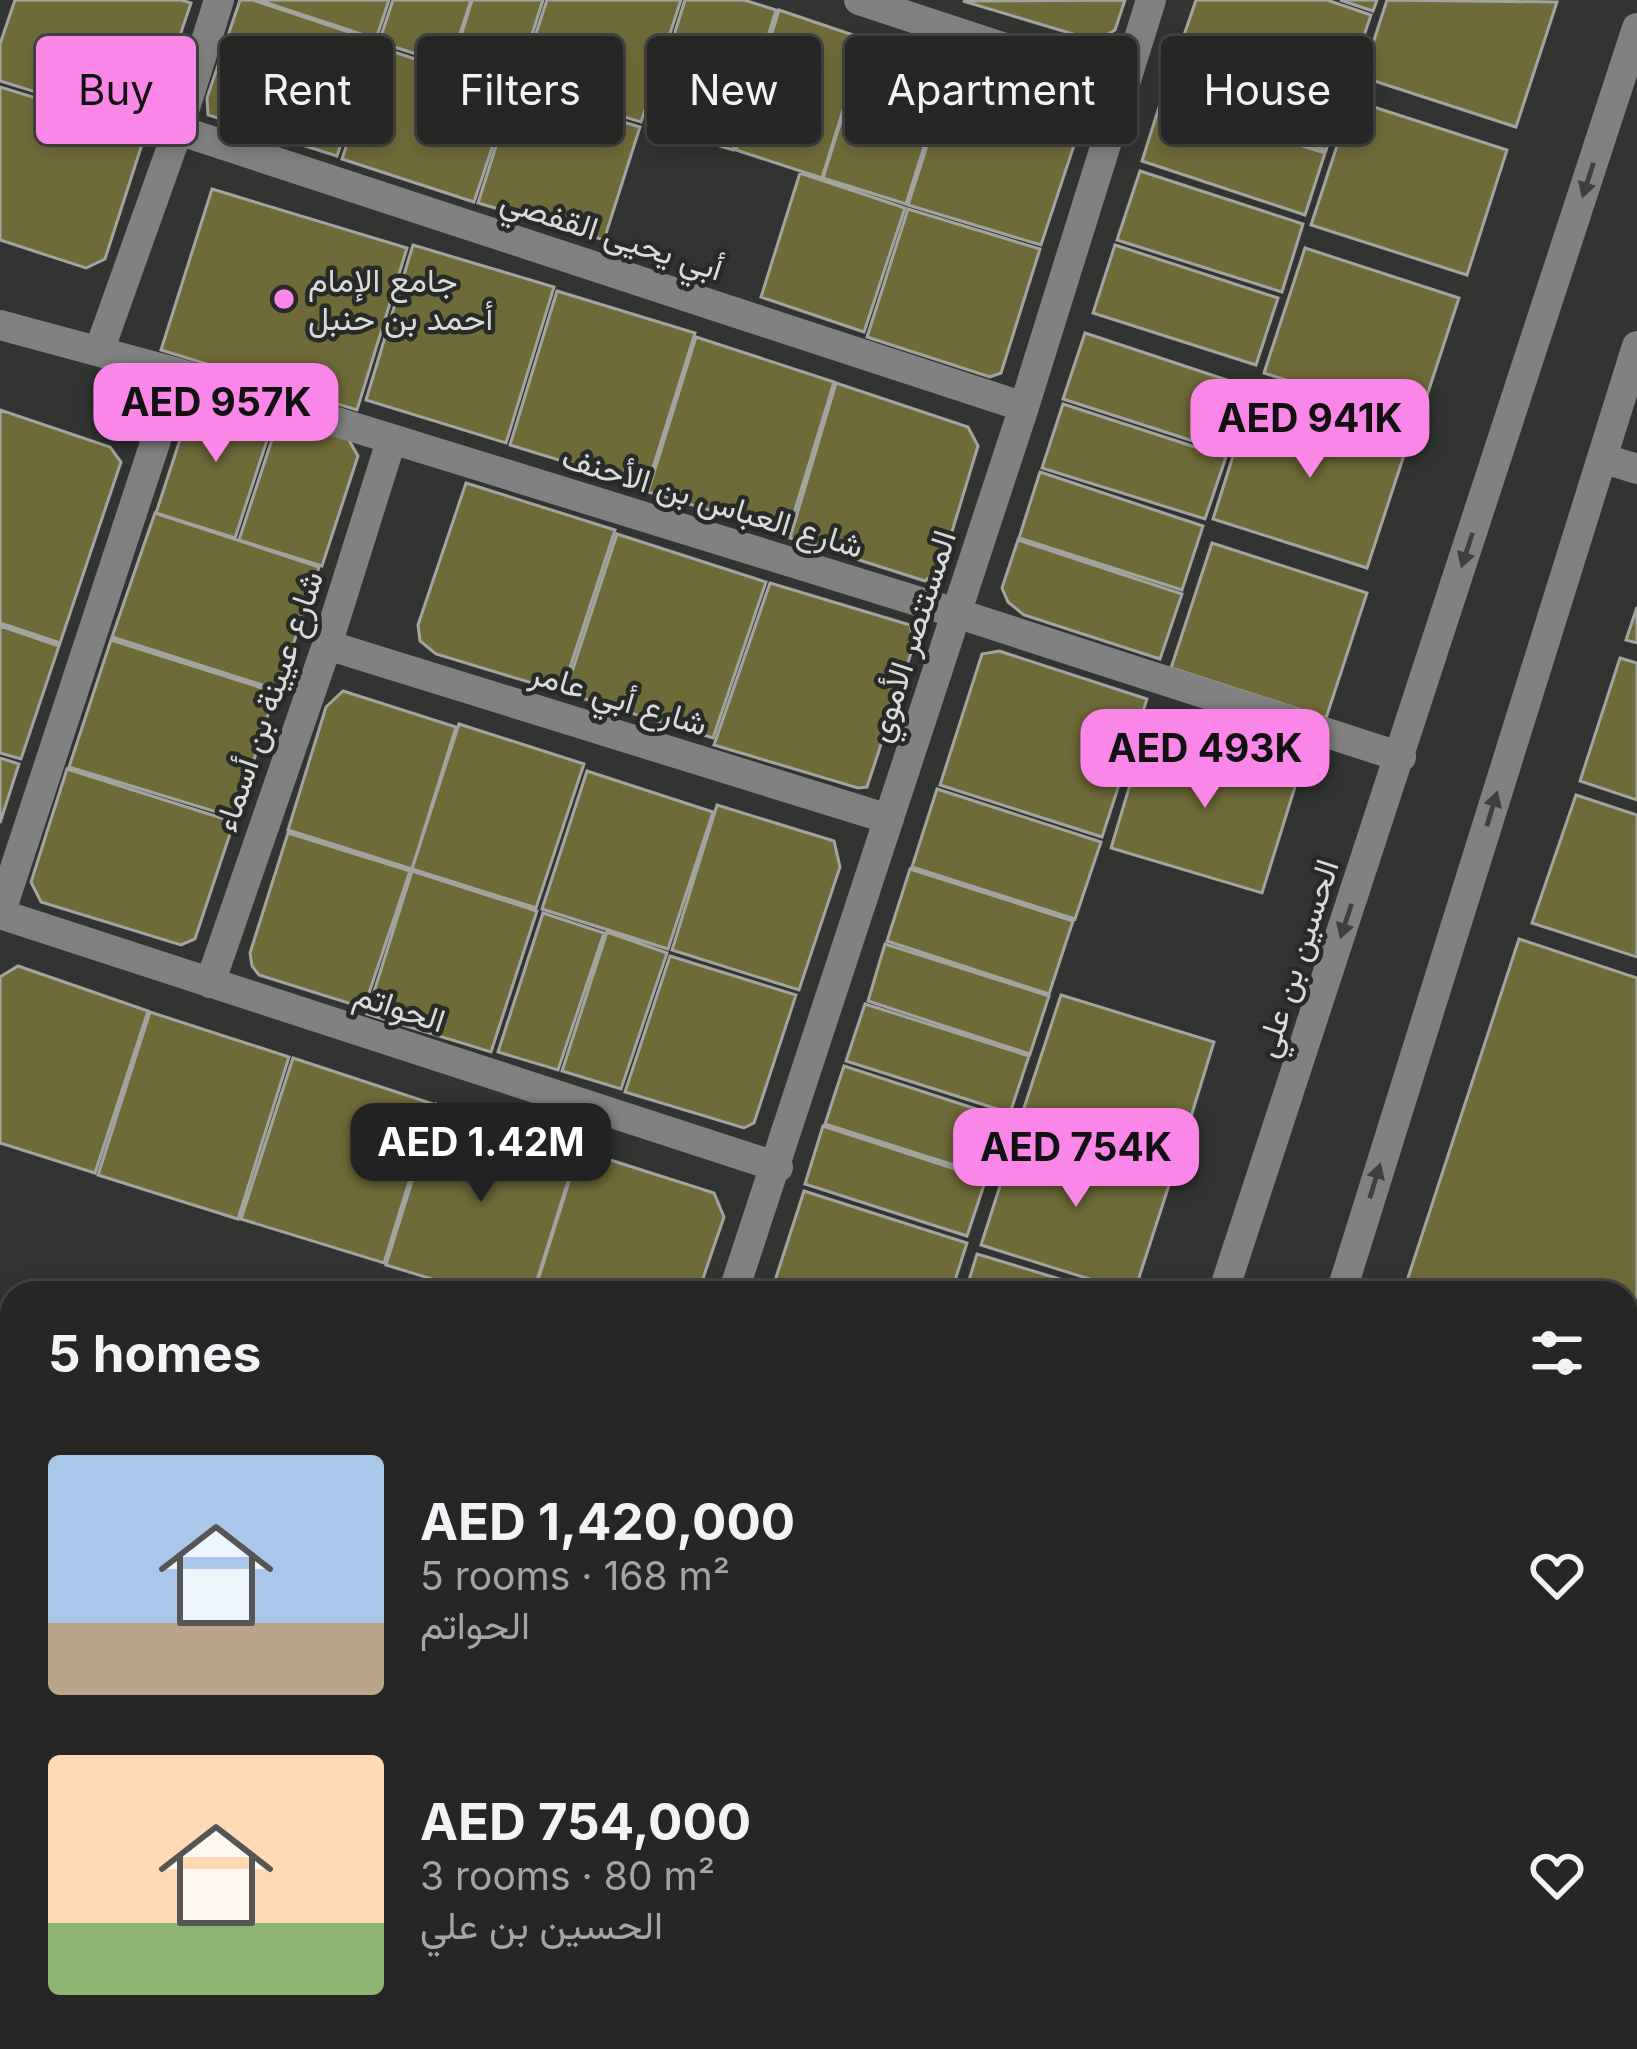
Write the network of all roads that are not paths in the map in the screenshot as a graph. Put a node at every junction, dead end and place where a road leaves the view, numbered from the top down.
1 (219, 0) edge
2 (860, 0) edge
3 (1151, 0) edge
4 (1637, 28) edge
5 (969, 36) edge
6 (1137, 44) edge
7 (196, 73) edge
8 (196, 136) edge
9 (173, 144) edge
10 (1105, 144) edge
11 (0, 325) edge
12 (1637, 346) edge
13 (99, 351) junction
14 (178, 373) junction
15 (1024, 407) junction
16 (391, 441) junction
17 (1602, 458) junction
18 (1637, 469) edge
19 (956, 613) junction
20 (327, 645) junction
21 (1401, 757) junction
22 (889, 819) junction
23 (0, 914) edge
24 (210, 983) junction
25 (778, 1167) junction
26 (738, 1281) edge
27 (1227, 1281) edge
28 (1345, 1281) edge

1 - 7 street
2 - 5 street
3 - 6 street, المستنصر الأموي
4 -> 21 street, الحسين بن علي
8 - 15 street, أبي يحيى القفصي
9 - 13 street
10 - 15 street, المستنصر الأموي
11 - 13 street, شارع العباس بن الأحنف
12 - 17 street
13 - 14 street, شارع العباس بن الأحنف
14 - 16 street, شارع العباس بن الأحنف
14 - 23 street
15 - 19 street, المستنصر الأموي
16 - 19 street, شارع العباس بن الأحنف
16 - 20 street, شارع عيينة بن أسماء
17 - 18 street
28 -> 17 street
19 - 21 street, شارع العباس بن الأحنف
19 - 22 street, المستنصر الأموي
20 - 22 street, شارع أبي عامر
20 - 24 street, شارع عيينة بن أسماء
21 -> 27 street, الحسين بن علي
22 - 25 street, المستنصر الأموي
23 - 24 street, الحواتم
24 - 25 street, الحواتم
25 - 26 street, المستنصر الأموي

